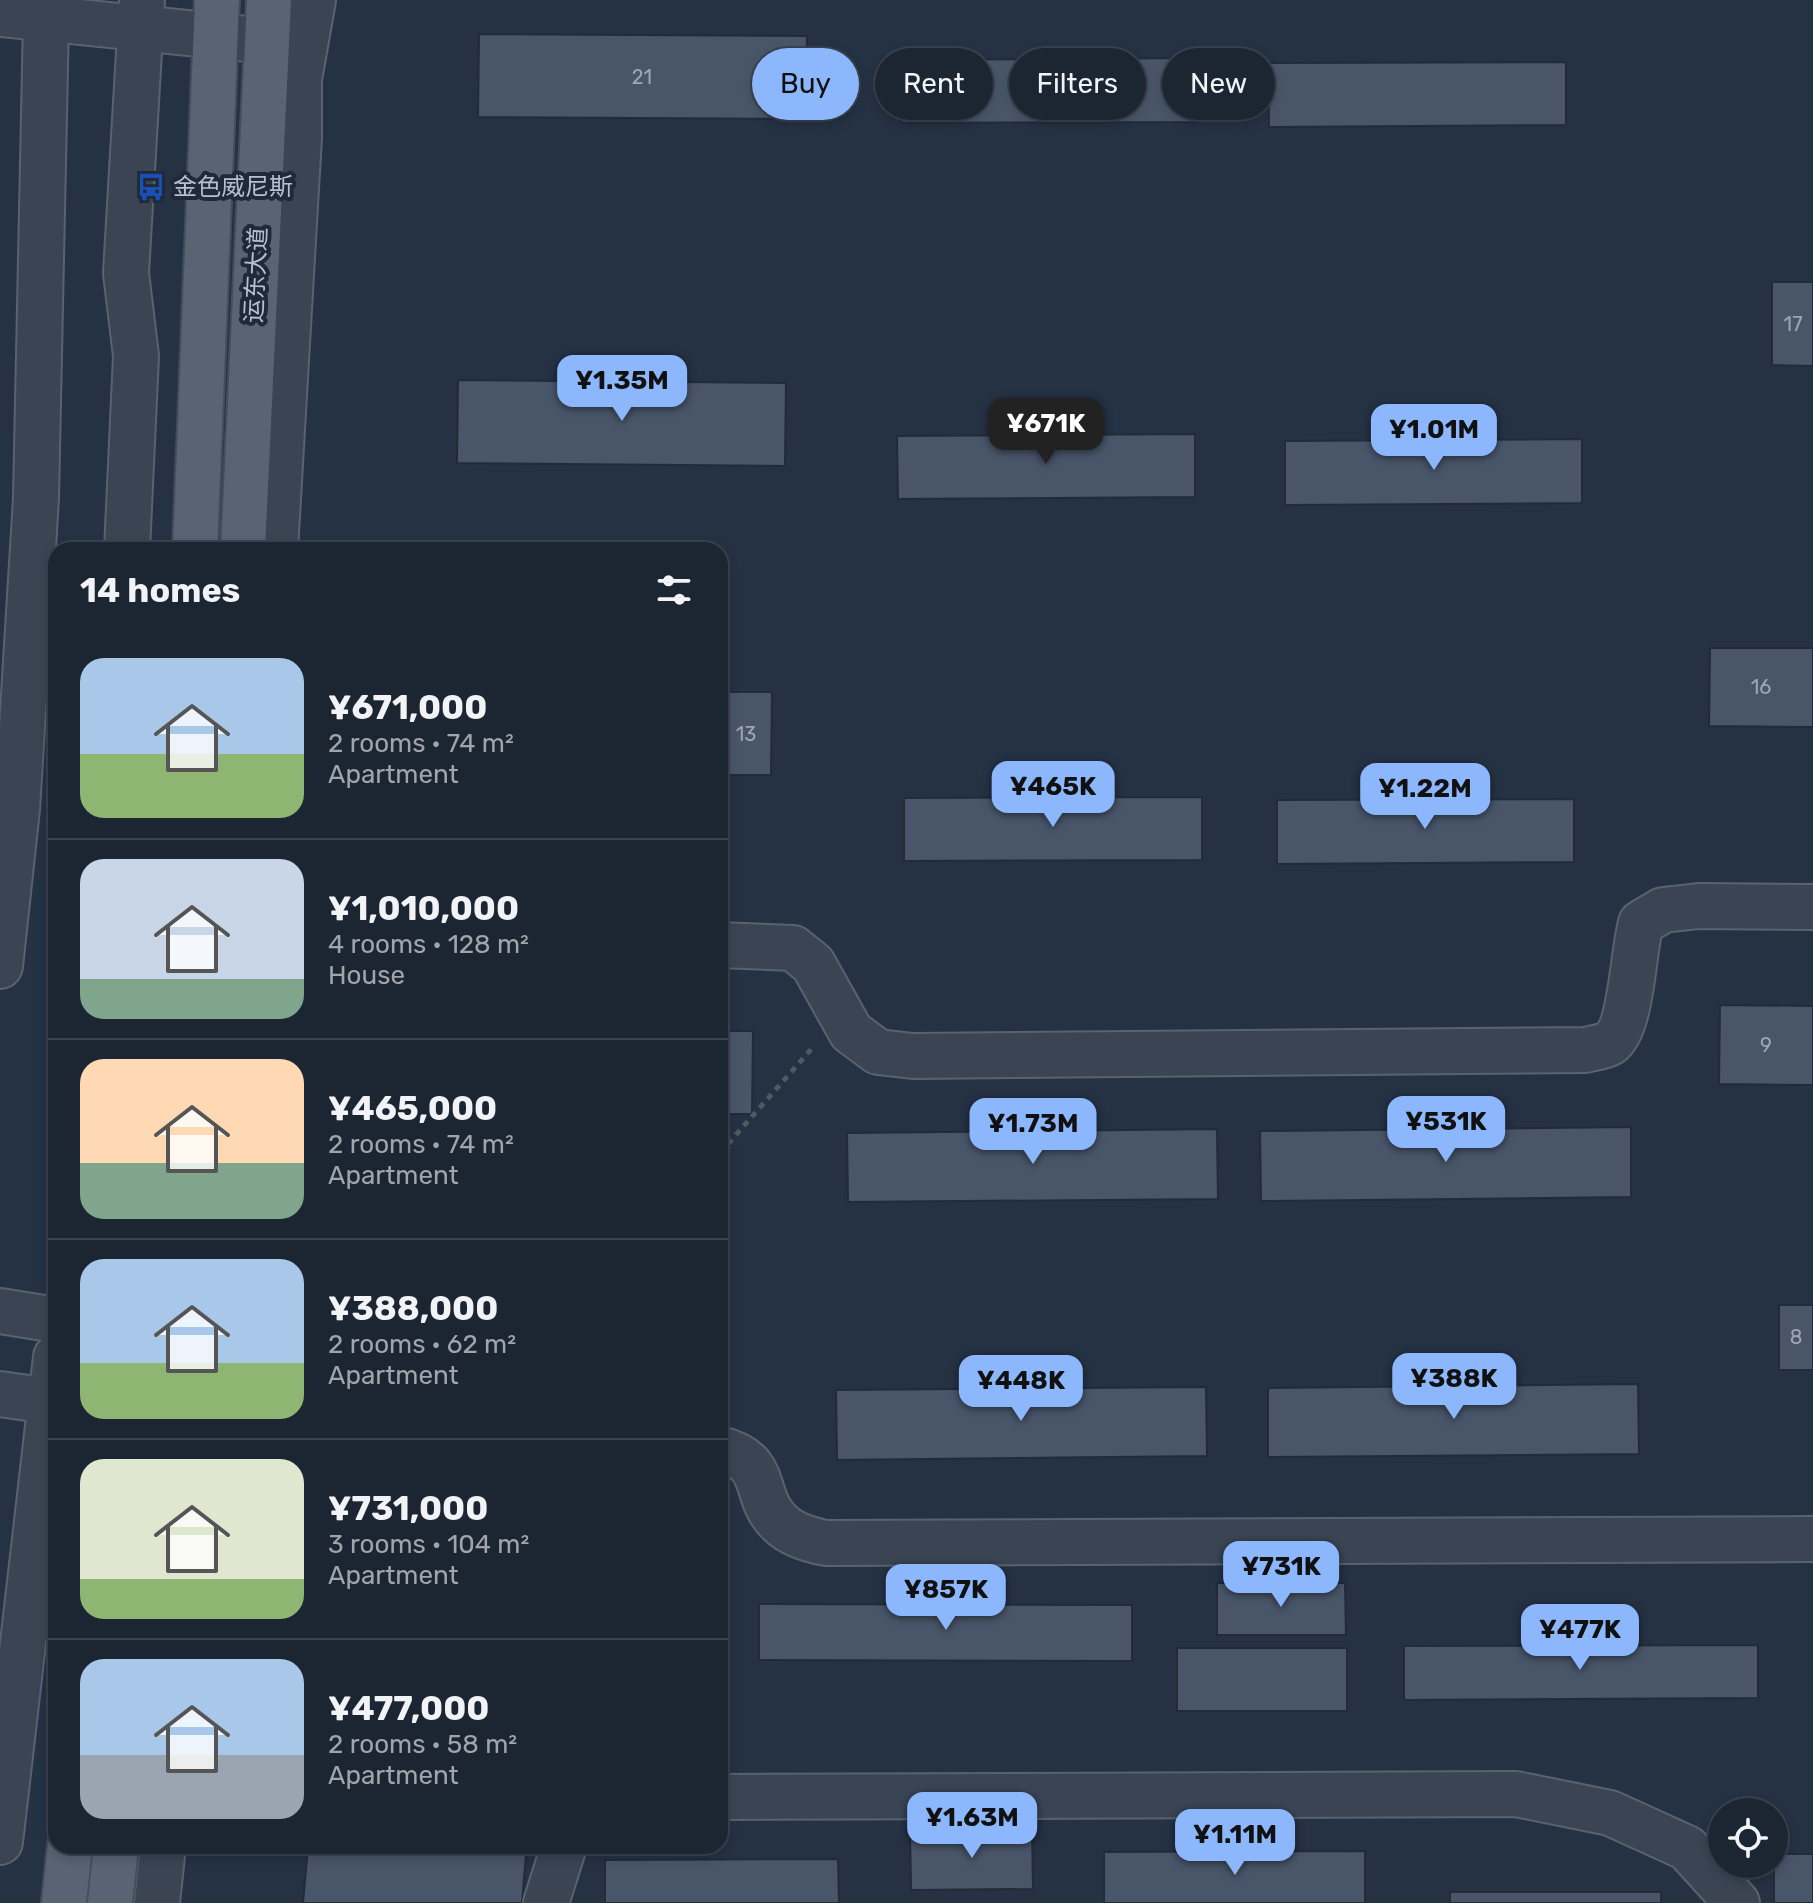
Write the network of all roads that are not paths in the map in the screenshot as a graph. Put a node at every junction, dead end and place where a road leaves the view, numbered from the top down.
1 (313, 0) edge
2 (0, 14) edge
3 (142, 15) edge
4 (216, 18) edge
5 (46, 19) junction
6 (268, 20) edge
7 (19, 312) edge
8 (18, 494) edge
9 (127, 542) edge
10 (195, 542) edge
11 (243, 542) edge
12 (275, 542) edge
13 (8, 807) edge
14 (1813, 907) edge
15 (728, 945) edge
16 (0, 966) edge
17 (0, 1311) edge
18 (48, 1319) edge
19 (0, 1394) edge
20 (48, 1401) edge
21 (48, 1451) edge
22 (728, 1452) edge
23 (1813, 1539) edge
24 (728, 1797) edge
25 (0, 1842) edge
26 (69, 1854) edge
27 (115, 1854) edge
28 (162, 1854) edge
29 (561, 1854) edge
30 (64, 1903) edge
31 (110, 1903) edge
32 (157, 1903) edge
33 (546, 1903) edge
34 (1737, 1903) edge

1 - 12 lane
2 - 5 lane
3 - 4 lane
3 - 5 lane
3 - 9 lane
4 - 6 lane
4 - 10 main road, 运东大道
5 - 7 lane
6 - 11 main road, 运东大道
7 - 8 lane
8 - 13 lane
13 - 16 lane
14 - 15 lane
17 - 18 lane
19 - 20 lane
21 - 25 lane
22 - 23 lane
24 - 34 lane
26 - 30 main road
27 - 31 main road
28 - 32 lane
29 - 33 lane

